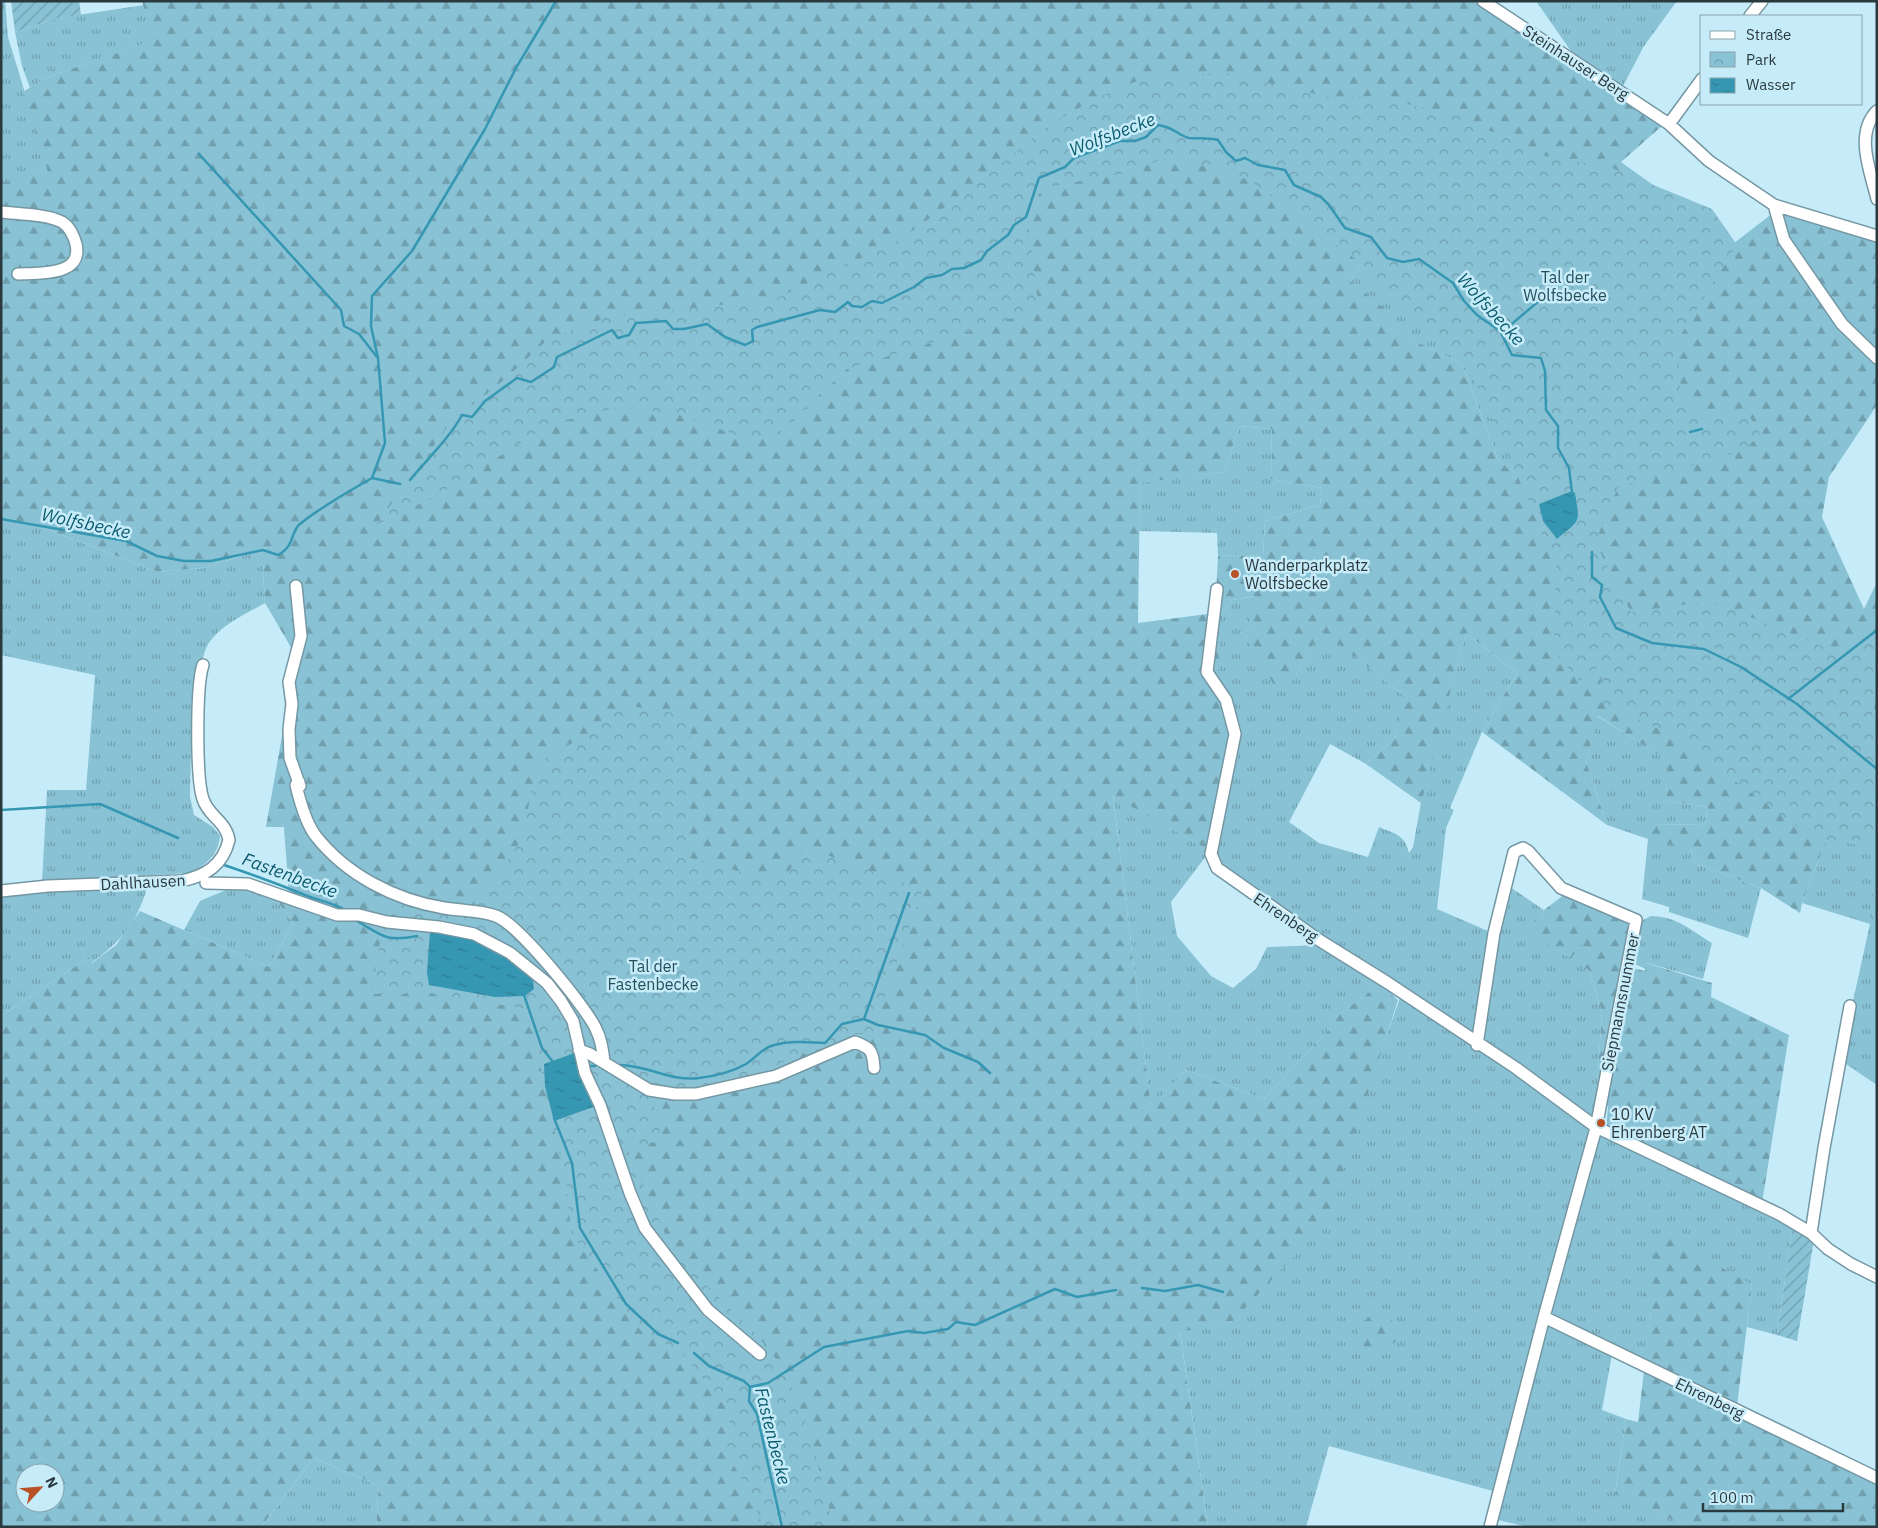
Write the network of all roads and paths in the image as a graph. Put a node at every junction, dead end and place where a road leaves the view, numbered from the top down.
1 (1483, 1) edge
2 (1762, 1) edge
3 (1751, 15) edge
4 (1700, 82) edge
5 (1877, 111) edge
6 (1669, 123) junction
7 (1877, 199) edge
8 (1774, 205) junction
9 (1, 212) edge
10 (1877, 236) edge
11 (18, 274) dead end
12 (1877, 358) edge
13 (296, 586) dead end
14 (1217, 589) dead end
15 (203, 665) dead end
16 (206, 883) dead end
17 (1, 891) edge
18 (1850, 1006) dead end
19 (1478, 1045) junction
20 (579, 1050) junction
21 (604, 1062) junction
22 (874, 1068) dead end
23 (1596, 1127) junction
24 (1811, 1233) junction
25 (1877, 1277) edge
26 (1544, 1317) junction
27 (760, 1354) dead end
28 (1877, 1478) edge
29 (1490, 1527) edge

1 - 6 street, Steinhauser Berg
2 - 3 street
4 - 6 street
5 - 7 street
6 - 8 street, Steinhauser Berg
8 - 10 street, Steinhauser Berg
8 - 12 street
9 - 11 street
13 - 21 street
14 - 19 street, Ehrenberg
15 - 17 street, Dahlhausen
16 - 20 street
18 - 24 street
19 - 23 street, Ehrenberg
19 - 23 street, Siepmannsnummer
20 - 21 street
20 - 27 street
21 - 22 street
23 - 24 street, Ehrenberg
23 - 26 street
24 - 25 street, Ehrenberg
26 - 28 street, Ehrenberg
26 - 29 street

